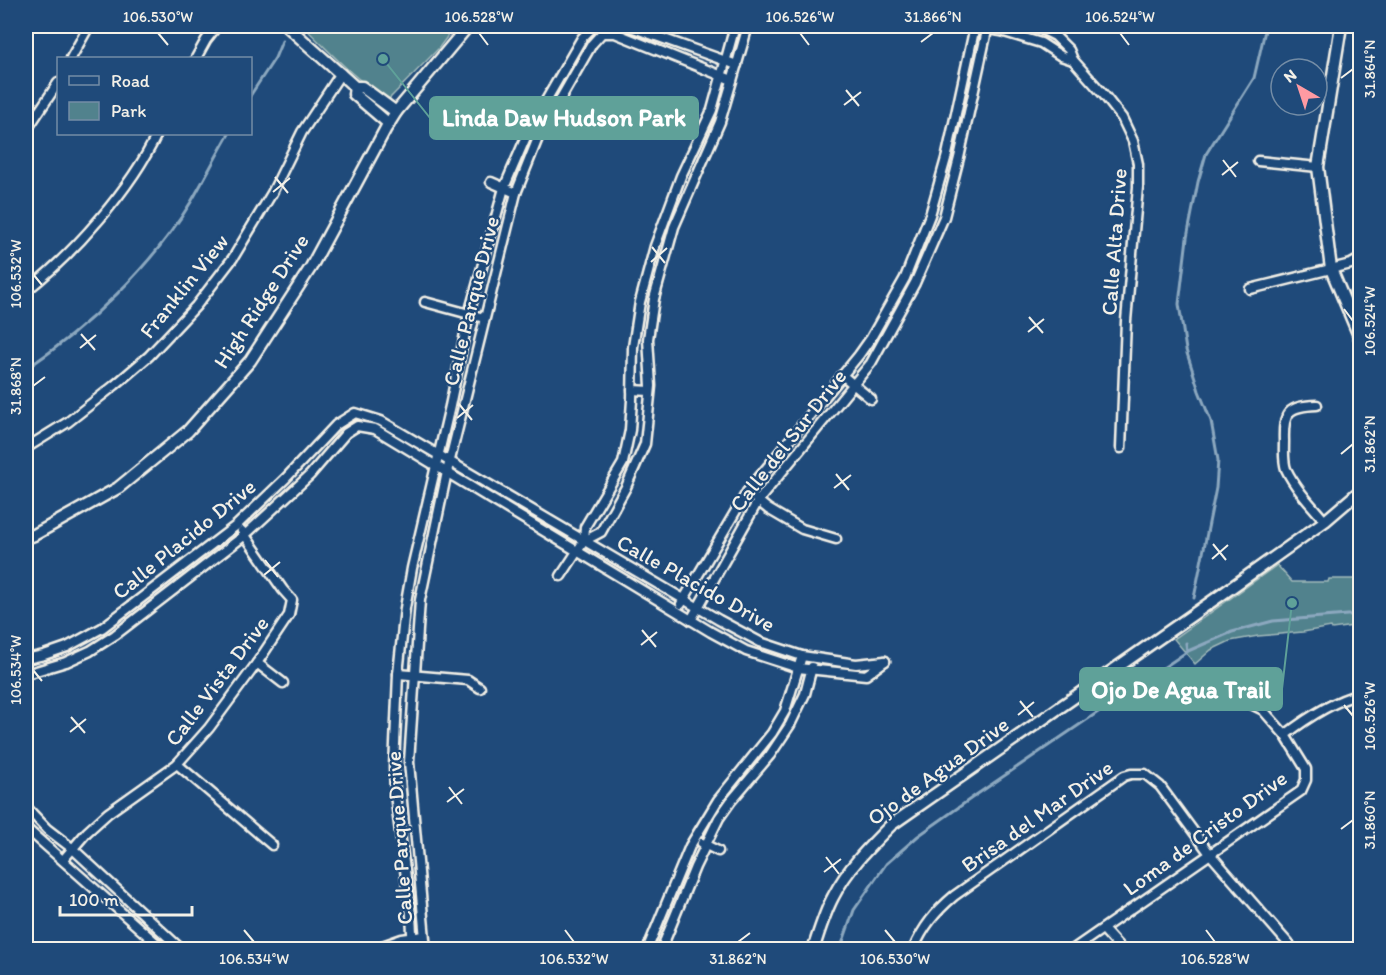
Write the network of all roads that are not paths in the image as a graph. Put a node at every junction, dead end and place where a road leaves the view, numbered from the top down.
1 (89, 26) edge
2 (217, 26) edge
3 (287, 26) edge
4 (468, 26) edge
5 (628, 26) edge
6 (735, 26) edge
7 (748, 26) edge
8 (975, 26) edge
9 (1035, 26) edge
10 (1341, 26) edge
11 (987, 27) edge
12 (598, 28) edge
13 (1055, 36) junction
14 (1048, 47) junction
15 (72, 57) edge
16 (197, 57) edge
17 (1073, 60) junction
18 (725, 61) junction
19 (737, 65) junction
20 (341, 74) junction
21 (721, 76) junction
22 (732, 80) junction
23 (57, 84) edge
24 (355, 87) junction
25 (396, 112) junction
26 (389, 124) junction
27 (26, 131) edge
28 (156, 135) edge
29 (947, 155) junction
30 (958, 158) junction
31 (1258, 161) dead end
32 (1318, 167) junction
33 (491, 182) dead end
34 (504, 188) junction
35 (516, 193) junction
36 (664, 222) junction
37 (674, 227) junction
38 (1360, 259) edge
39 (1331, 269) junction
40 (905, 278) junction
41 (915, 283) junction
42 (1250, 289) dead end
43 (26, 291) edge
44 (425, 302) dead end
45 (469, 314) junction
46 (484, 318) junction
47 (1360, 338) edge
48 (842, 375) junction
49 (853, 385) junction
50 (632, 390) junction
51 (650, 391) junction
52 (871, 399) dead end
53 (1317, 405) dead end
54 (450, 406) junction
55 (462, 410) junction
56 (355, 413) junction
57 (357, 426) junction
58 (26, 447) edge
59 (1121, 448) dead end
60 (438, 455) junction
61 (449, 463) junction
62 (436, 465) junction
63 (447, 472) junction
64 (1360, 491) edge
65 (747, 492) junction
66 (506, 495) junction
67 (758, 501) junction
68 (501, 505) junction
69 (1325, 521) junction
70 (237, 525) junction
71 (245, 535) junction
72 (26, 538) edge
73 (836, 539) dead end
74 (584, 541) junction
75 (578, 551) junction
76 (412, 568) junction
77 (426, 572) junction
78 (561, 576) dead end
79 (683, 599) junction
80 (139, 600) junction
81 (699, 609) junction
82 (146, 610) junction
83 (677, 611) junction
84 (691, 620) junction
85 (44, 655) junction
86 (802, 656) junction
87 (815, 658) junction
88 (26, 659) edge
89 (257, 663) junction
90 (798, 668) junction
91 (46, 669) junction
92 (812, 670) junction
93 (26, 674) edge
94 (398, 674) junction
95 (414, 674) junction
96 (283, 683) dead end
97 (480, 687) dead end
98 (1360, 694) edge
99 (1251, 704) dead end
100 (1285, 735) junction
101 (177, 764) junction
102 (747, 766) junction
103 (754, 773) junction
104 (26, 807) edge
105 (413, 811) junction
106 (398, 813) junction
107 (26, 828) edge
108 (694, 839) junction
109 (272, 845) dead end
110 (706, 845) junction
111 (73, 849) junction
112 (718, 851) dead end
113 (1210, 854) junction
114 (63, 860) junction
115 (138, 910) junction
116 (130, 919) junction
117 (1103, 929) junction
118 (424, 936) junction
119 (412, 937) junction
120 (426, 949) edge
121 (164, 950) edge
122 (182, 950) edge
123 (371, 950) edge
124 (413, 950) edge
125 (420, 950) edge
126 (647, 950) edge
127 (661, 950) edge
128 (813, 950) edge
129 (913, 950) edge
130 (1072, 950) edge
131 (1122, 950) edge
132 (1294, 950) edge

1 - 15 street
2 - 16 street
3 - 20 street
4 - 25 street, High Ridge Drive
5 - 18 street
6 - 18 street
7 - 19 street
8 - 11 street, Calle Alta Drive
8 - 29 street, Calle del Sur Drive
9 - 13 street, Calle Alta Drive
10 - 32 street
11 - 14 street, Calle Alta Drive
11 - 30 street, Calle del Sur Drive
12 - 21 street
12 - 34 street, Calle Parque Drive
12 - 35 street, Calle Parque Drive
13 - 14 street
13 - 17 street, Calle Alta Drive
14 - 17 street, Calle Alta Drive
17 - 59 street, Calle Alta Drive
18 - 19 street
18 - 21 street
19 - 22 street
20 - 24 street
20 - 58 street, Franklin View
21 - 22 street
21 - 36 street
22 - 37 street
23 - 27 street
24 - 25 street
24 - 26 street
25 - 26 street, High Ridge Drive
26 - 72 street, High Ridge Drive
28 - 43 street
29 - 30 street
29 - 40 street, Calle del Sur Drive
30 - 41 street, Calle del Sur Drive
31 - 32 street
32 - 39 street
33 - 34 street
34 - 35 street
34 - 45 street, Calle Parque Drive
35 - 46 street, Calle Parque Drive
36 - 37 street
36 - 50 street
37 - 51 street
38 - 39 street
39 - 42 street
39 - 47 street
40 - 41 street
40 - 48 street, Calle del Sur Drive
41 - 49 street, Calle del Sur Drive
44 - 45 street
45 - 46 street
45 - 54 street, Calle Parque Drive
46 - 55 street, Calle Parque Drive
48 - 49 street
48 - 65 street, Calle del Sur Drive
49 - 52 street
49 - 67 street, Calle del Sur Drive
50 - 51 street
50 - 74 street
51 - 74 street
53 - 69 street
54 - 55 street
54 - 60 street, Calle Parque Drive
55 - 61 street, Calle Parque Drive
56 - 57 street
56 - 60 street, Calle Placido Drive
56 - 70 street, Calle Placido Drive
57 - 62 street, Calle Placido Drive
57 - 71 street, Calle Placido Drive
60 - 61 street, Calle Placido Drive
60 - 62 street, Calle Parque Drive
61 - 63 street, Calle Parque Drive
61 - 66 street, Calle Placido Drive
62 - 63 street, Calle Placido Drive
62 - 76 street, Calle Parque Drive
63 - 68 street, Calle Placido Drive
63 - 77 street, Calle Parque Drive
64 - 69 street, Ojo de Agua Drive
65 - 67 street
65 - 79 street, Calle del Sur Drive
66 - 68 street
66 - 74 street, Calle Placido Drive
67 - 73 street
67 - 81 street, Calle del Sur Drive
68 - 75 street, Calle Placido Drive
69 - 128 street, Ojo de Agua Drive
70 - 71 street, Calle Vista Drive
70 - 80 street, Calle Placido Drive
71 - 82 street, Calle Placido Drive
71 - 89 street, Calle Vista Drive
74 - 75 street
74 - 79 street, Calle Placido Drive
75 - 78 street
75 - 83 street, Calle Placido Drive
76 - 77 street
76 - 94 street, Calle Parque Drive
77 - 95 street, Calle Parque Drive
79 - 81 street, Calle Placido Drive
79 - 83 street, Calle del Sur Drive
80 - 82 street
80 - 85 street, Calle Placido Drive
81 - 84 street, Calle del Sur Drive
81 - 86 street, Calle Placido Drive
82 - 91 street, Calle Placido Drive
83 - 84 street, Calle Placido Drive
84 - 90 street, Calle Placido Drive
85 - 88 street, Calle Placido Drive
85 - 91 street
86 - 87 street, Calle Placido Drive
86 - 90 street
87 - 92 street
87 - 92 street, Calle Placido Drive
89 - 96 street
89 - 101 street, Calle Vista Drive
90 - 92 street, Calle Placido Drive
90 - 102 street
91 - 93 street, Calle Placido Drive
92 - 103 street
94 - 95 street
94 - 106 street, Calle Parque Drive
95 - 97 street
95 - 105 street, Calle Parque Drive
98 - 100 street
99 - 100 street, Loma de Cristo Drive
100 - 113 street, Loma de Cristo Drive
101 - 109 street
101 - 111 street, Calle Vista Drive
102 - 103 street
102 - 108 street
103 - 110 street
104 - 111 street
105 - 106 street
105 - 118 street, Calle Parque Drive
106 - 119 street, Calle Parque Drive
107 - 114 street
108 - 110 street
108 - 126 street
110 - 112 street
110 - 127 street
111 - 114 street, Calle Vista Drive
111 - 115 street
113 - 117 street, Loma de Cristo Drive
113 - 129 street, Brisa del Mar Drive
113 - 132 street, Brisa del Mar Drive
114 - 116 street
115 - 116 street
115 - 122 street
116 - 121 street
117 - 130 street, Loma de Cristo Drive
117 - 131 street
118 - 119 street
118 - 120 street, Calle Parque Drive
119 - 123 street
119 - 124 street, Calle Parque Drive
120 - 125 street

